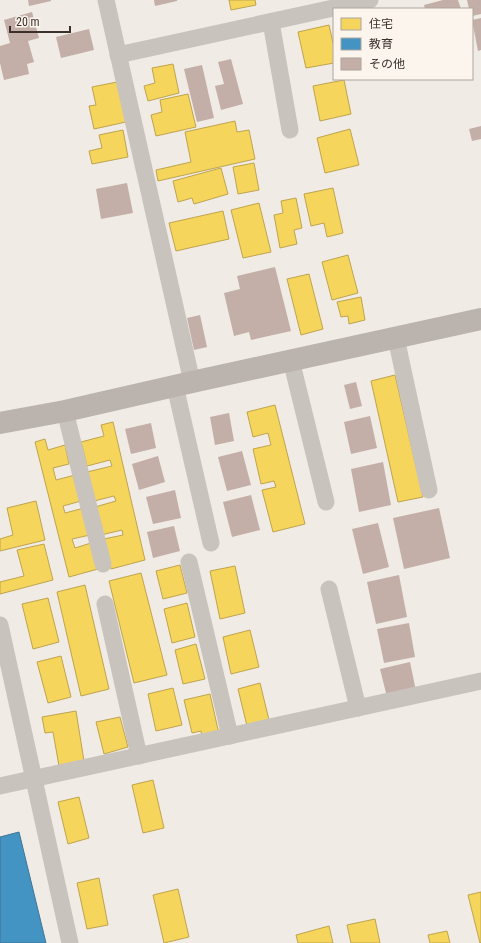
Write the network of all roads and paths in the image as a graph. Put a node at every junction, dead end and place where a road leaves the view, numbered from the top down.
1 (106, 0) edge
2 (370, 0) edge
3 (333, 8) edge
4 (334, 8) edge
5 (271, 22) junction
6 (118, 55) junction
7 (290, 130) dead end
8 (481, 319) edge
9 (396, 338) junction
10 (291, 360) junction
11 (183, 384) junction
12 (65, 411) junction
13 (0, 423) edge
14 (429, 490) dead end
15 (326, 502) dead end
16 (211, 543) dead end
17 (189, 562) dead end
18 (103, 564) dead end
19 (329, 588) dead end
20 (105, 604) dead end
21 (0, 625) edge
22 (481, 681) edge
23 (358, 708) junction
24 (230, 736) junction
25 (138, 756) junction
26 (35, 779) junction
27 (0, 786) edge
28 (70, 943) edge

1 - 6 street
2 - 4 street
3 - 5 street
5 - 6 street
5 - 7 street
6 - 11 street
8 - 9 street
9 - 10 street
9 - 14 street
10 - 11 street
10 - 15 street
11 - 12 street
11 - 16 street
12 - 13 street
12 - 18 street
17 - 24 street
19 - 23 street
20 - 25 street
21 - 26 street
22 - 23 street
23 - 24 street
24 - 25 street
25 - 26 street
26 - 27 street
26 - 28 street

